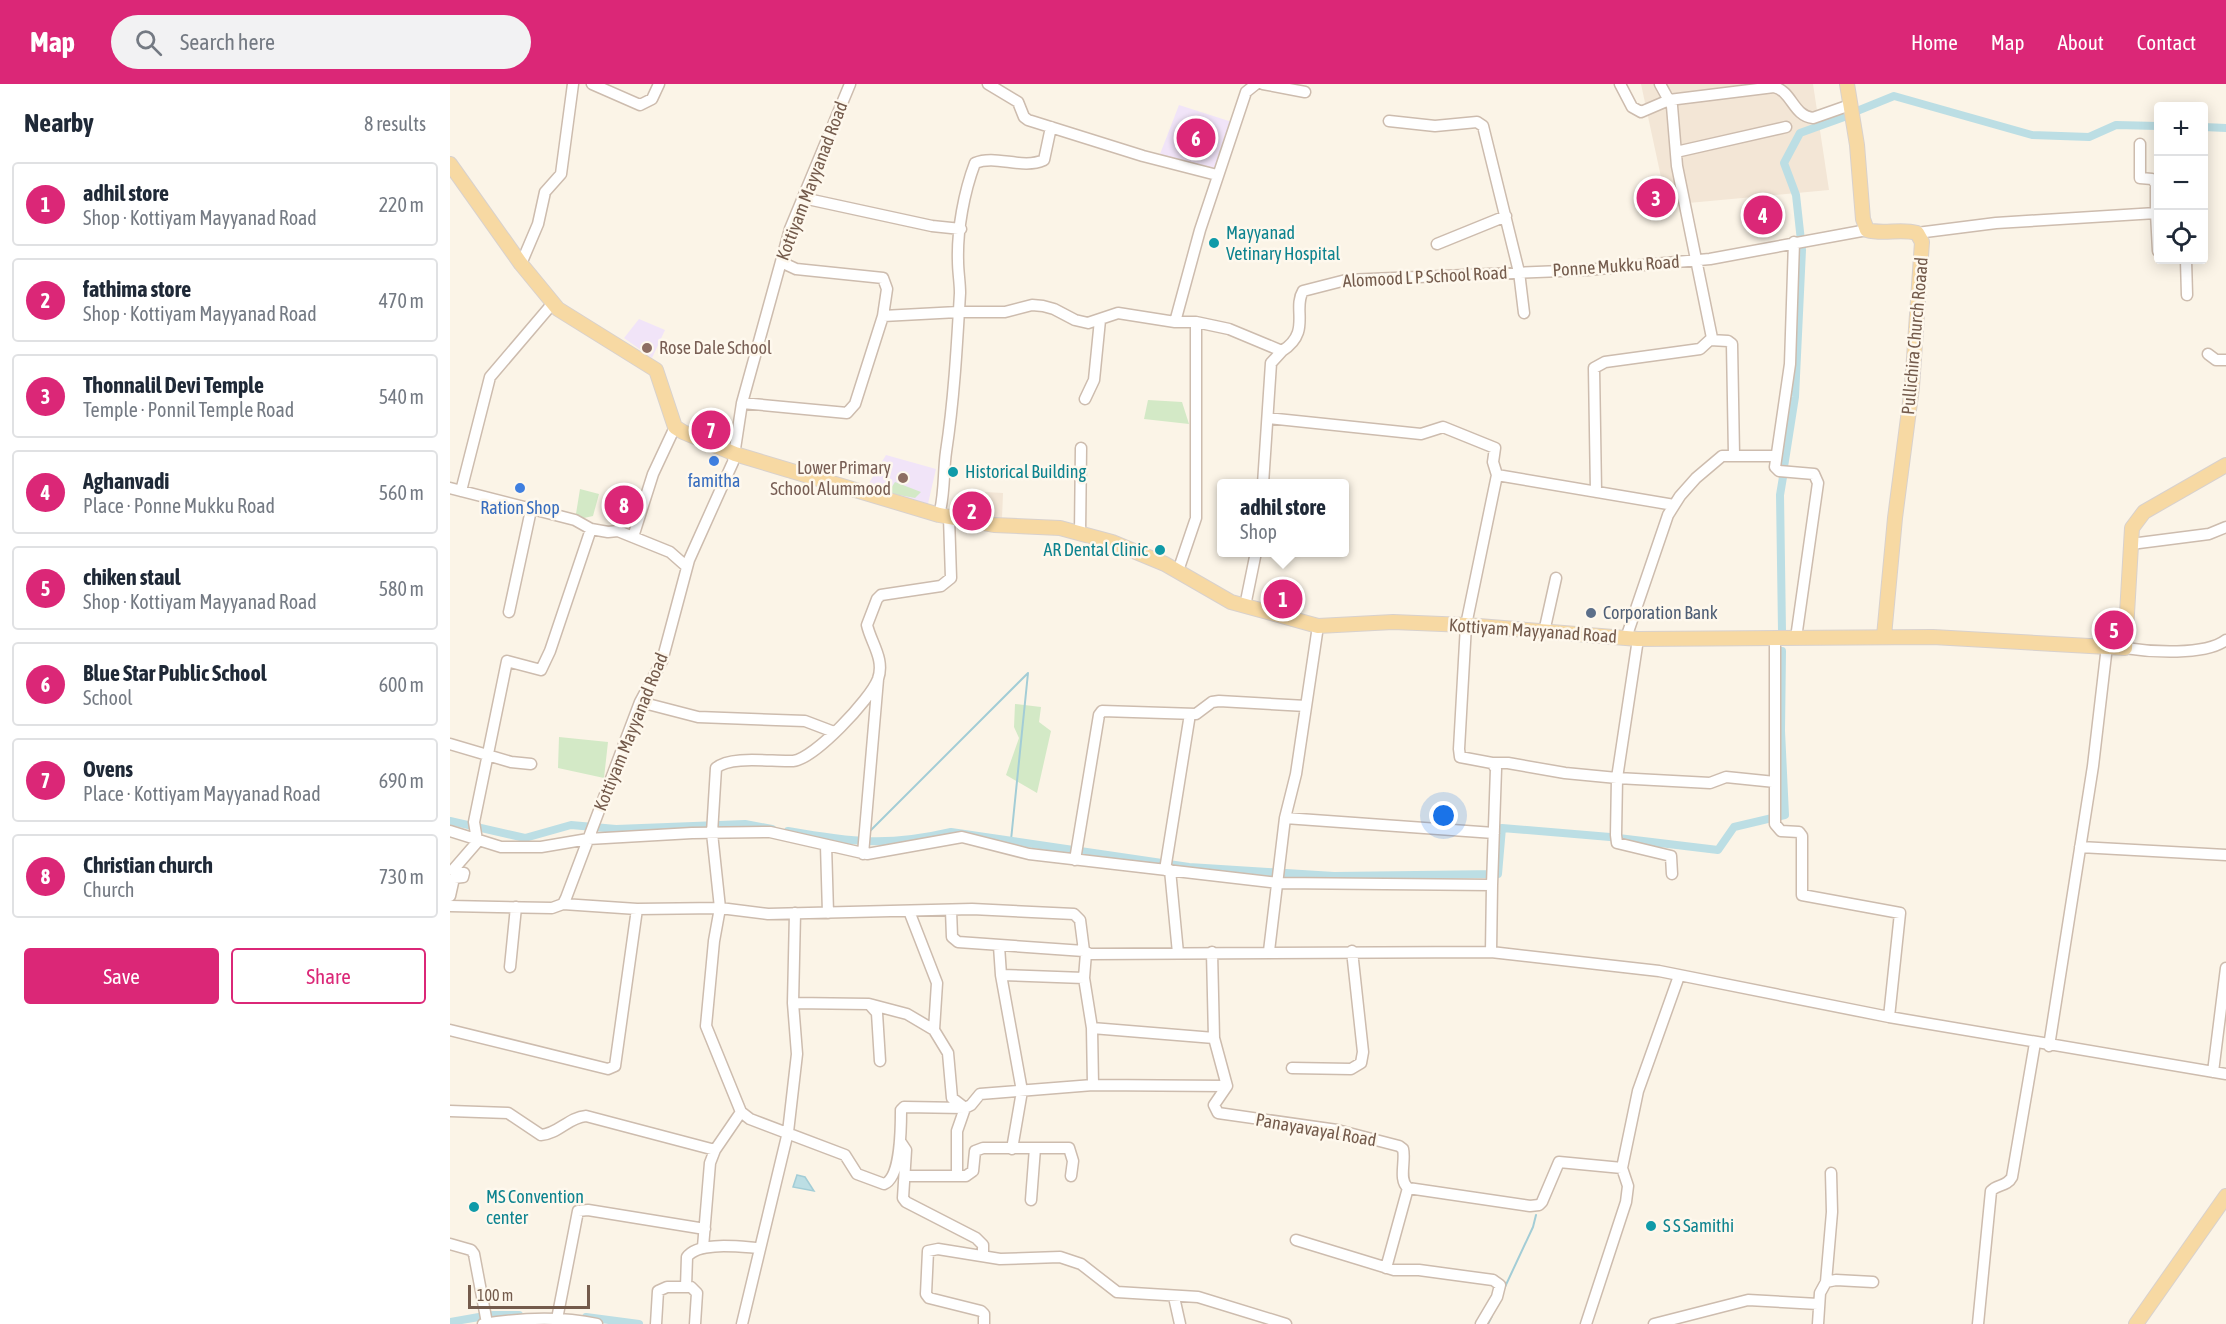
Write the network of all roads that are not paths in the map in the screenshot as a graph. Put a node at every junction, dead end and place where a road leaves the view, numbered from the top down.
1 (573, 84) edge
2 (592, 84) edge
3 (659, 84) edge
4 (850, 84) edge
5 (988, 84) edge
6 (1256, 84) edge
7 (1263, 84) edge
8 (1620, 84) edge
9 (1660, 84) edge
10 (1847, 84) edge
11 (1305, 92) dead end
12 (1668, 100) junction
13 (1850, 105) junction
14 (1389, 121) dead end
15 (1051, 127) junction
16 (1786, 127) dead end
17 (2140, 144) dead end
18 (1676, 152) junction
19 (450, 164) edge
20 (1217, 175) junction
21 (803, 198) junction
22 (2156, 210) edge
23 (2154, 213) edge
24 (1506, 216) junction
25 (961, 229) junction
26 (1867, 230) junction
27 (1917, 233) junction
28 (1794, 243) junction
29 (1437, 244) dead end
30 (1695, 260) junction
31 (781, 262) junction
32 (521, 264) junction
33 (2186, 264) edge
34 (1519, 272) junction
35 (2187, 295) dead end
36 (553, 303) junction
37 (958, 312) junction
38 (1524, 313) dead end
39 (883, 316) junction
40 (1100, 320) junction
41 (1175, 322) junction
42 (1196, 322) junction
43 (1711, 339) junction
44 (1282, 351) junction
45 (2208, 354) dead end
46 (2226, 360) edge
47 (1085, 399) dead end
48 (742, 402) junction
49 (1268, 418) junction
50 (675, 427) junction
51 (1081, 448) dead end
52 (735, 454) junction
53 (1734, 455) junction
54 (1776, 456) junction
55 (2226, 465) edge
56 (1497, 475) junction
57 (1263, 479) edge
58 (455, 490) edge
59 (1596, 492) junction
60 (1674, 505) junction
61 (531, 510) junction
62 (944, 516) junction
63 (2226, 527) edge
64 (591, 529) junction
65 (1080, 534) junction
66 (633, 537) junction
67 (2131, 544) junction
68 (1255, 557) edge
69 (687, 567) junction
70 (1178, 571) junction
71 (1556, 578) dead end
72 (1245, 606) junction
73 (509, 612) dead end
74 (1466, 625) junction
75 (1318, 626) junction
76 (1544, 632) junction
77 (1884, 636) junction
78 (1632, 638) junction
79 (1775, 638) junction
80 (1796, 638) junction
81 (2226, 640) edge
82 (2106, 646) junction
83 (2125, 648) junction
84 (878, 678) junction
85 (640, 702) junction
86 (1306, 706) junction
87 (1190, 714) junction
88 (834, 732) junction
89 (450, 744) edge
90 (490, 754) junction
91 (531, 764) dead end
92 (1492, 764) junction
93 (1617, 778) junction
94 (1775, 782) junction
95 (1284, 818) junction
96 (450, 831) edge
97 (712, 833) junction
98 (1494, 833) junction
99 (588, 839) junction
100 (478, 840) junction
101 (826, 845) junction
102 (2080, 847) junction
103 (863, 854) junction
104 (2226, 855) edge
105 (1075, 860) junction
106 (1167, 870) junction
107 (1672, 874) dead end
108 (1278, 883) junction
109 (1492, 885) junction
110 (450, 896) edge
111 (562, 904) junction
112 (450, 906) edge
113 (516, 907) junction
114 (720, 908) junction
115 (637, 909) junction
116 (951, 910) junction
117 (909, 911) junction
118 (828, 912) junction
119 (795, 913) junction
120 (999, 946) junction
121 (1269, 951) junction
122 (1352, 951) junction
123 (1085, 952) junction
124 (1212, 952) junction
125 (1491, 952) junction
126 (1178, 953) junction
127 (510, 967) dead end
128 (2226, 968) edge
129 (1001, 975) junction
130 (1679, 976) junction
131 (1084, 978) junction
132 (793, 1003) junction
133 (869, 1004) junction
134 (1888, 1017) junction
135 (1092, 1028) junction
136 (934, 1029) junction
137 (450, 1030) edge
138 (1214, 1038) junction
139 (2035, 1043) junction
140 (2049, 1046) junction
141 (880, 1061) dead end
142 (1292, 1068) dead end
143 (2213, 1072) junction
144 (2226, 1074) edge
145 (1093, 1085) junction
146 (1227, 1086) junction
147 (1022, 1091) junction
148 (965, 1108) junction
149 (450, 1111) edge
150 (741, 1112) junction
151 (788, 1132) junction
152 (900, 1136) junction
153 (1035, 1148) junction
154 (1012, 1149) junction
155 (715, 1150) junction
156 (1622, 1168) junction
157 (1832, 1173) dead end
158 (905, 1176) junction
159 (957, 1176) junction
160 (1071, 1176) dead end
161 (1408, 1188) junction
162 (2226, 1196) edge
163 (1030, 1200) dead end
164 (705, 1229) junction
165 (1296, 1240) dead end
166 (450, 1244) edge
167 (704, 1247) junction
168 (759, 1248) junction
169 (983, 1256) junction
170 (1386, 1268) junction
171 (1826, 1282) junction
172 (1873, 1282) dead end
173 (686, 1287) junction
174 (1174, 1297) junction
175 (1818, 1304) junction
176 (557, 1319) junction
177 (487, 1323) edge
178 (483, 1324) edge
179 (597, 1324) edge
180 (656, 1324) edge
181 (695, 1324) edge
182 (742, 1324) edge
183 (984, 1324) edge
184 (1180, 1324) edge
185 (1286, 1324) edge
186 (1481, 1324) edge
187 (1586, 1324) edge
188 (1654, 1324) edge
189 (1818, 1324) edge
190 (1978, 1324) edge
191 (2136, 1324) edge

1 - 32 street
2 - 3 street
4 - 21 street, Kottiyam Mayyanad Road
5 - 15 street
6 - 20 street
7 - 11 street
8 - 12 street
9 - 12 street
10 - 13 main road
12 - 13 street
12 - 18 street
13 - 26 main road
14 - 24 street
15 - 20 street
15 - 25 street
16 - 18 street
17 - 22 street
18 - 30 street
19 - 32 main road
20 - 41 street
21 - 25 street
21 - 31 street, Kottiyam Mayyanad Road
23 - 27 street
24 - 29 street
24 - 34 street
25 - 37 street
26 - 27 main road, Pullichira Church Roaad
26 - 28 street, Ponne Mukku Road
27 - 77 main road, Pullichira Church Roaad
28 - 30 street, Ponne Mukku Road
28 - 54 street
30 - 34 street, Ponne Mukku Road
30 - 43 street
31 - 39 street
31 - 48 street, Kottiyam Mayyanad Road
32 - 36 main road
33 - 35 street
34 - 38 street
34 - 44 street, Alomood L P School Road
36 - 50 main road
36 - 58 street
37 - 39 street
37 - 40 street
37 - 62 street
39 - 48 street
40 - 41 street
40 - 47 street
41 - 42 street
42 - 44 street
42 - 70 street
43 - 53 street
43 - 59 street
44 - 49 street
45 - 46 street
48 - 52 street, Kottiyam Mayyanad Road
49 - 56 street
49 - 57 street
50 - 52 main road, Kottiyam Mayyanad Road
50 - 66 street
51 - 65 street
52 - 62 main road, Kottiyam Mayyanad Road
52 - 69 street, Kottiyam Mayyanad Road
53 - 54 street
53 - 60 street
54 - 80 street
55 - 67 main road
56 - 59 street
56 - 74 street
58 - 61 street
59 - 60 street
60 - 78 street
61 - 64 street
61 - 73 street
62 - 65 main road, Kottiyam Mayyanad Road
62 - 84 street
63 - 67 street
64 - 66 street
64 - 90 street
65 - 70 main road, Kottiyam Mayyanad Road
66 - 69 street
67 - 83 main road
68 - 72 street
69 - 85 street, Kottiyam Mayyanad Road
70 - 72 main road, Kottiyam Mayyanad Road
71 - 76 street
72 - 75 main road, Kottiyam Mayyanad Road
74 - 75 main road, Kottiyam Mayyanad Road
74 - 76 main road, Kottiyam Mayyanad Road
74 - 92 street
75 - 86 street
76 - 78 main road, Kottiyam Mayyanad Road
77 - 80 main road, Kottiyam Mayyanad Road
77 - 82 main road, Kottiyam Mayyanad Road
78 - 79 main road, Kottiyam Mayyanad Road
78 - 93 street
79 - 80 main road, Kottiyam Mayyanad Road
79 - 94 street
81 - 83 street
82 - 83 main road, Kottiyam Mayyanad Road
82 - 102 street
84 - 88 street
84 - 103 street
85 - 88 street
85 - 99 street, Kottiyam Mayyanad Road
86 - 87 street
86 - 95 street
87 - 105 street
87 - 106 street
88 - 97 street
89 - 90 street
90 - 91 street
90 - 100 street
92 - 93 street
92 - 98 street
93 - 94 street
93 - 107 street
94 - 134 street
95 - 98 street
95 - 108 street
96 - 100 street
97 - 99 street
97 - 101 street
97 - 114 street
98 - 109 street
99 - 100 street
99 - 111 street, Kottiyam Mayyanad Road
100 - 110 street
101 - 103 street
101 - 118 street
102 - 104 street
102 - 140 street
103 - 105 street
105 - 106 street
106 - 108 street
106 - 126 street
108 - 109 street
108 - 121 street
109 - 125 street
111 - 113 street
111 - 115 street
112 - 113 street
113 - 127 street
114 - 115 street
114 - 119 street
114 - 150 street
115 - 137 street
116 - 117 street
116 - 120 street
116 - 123 street
117 - 118 street
117 - 136 street
118 - 119 street
119 - 132 street
120 - 123 street
120 - 129 street
121 - 122 street
121 - 124 street
122 - 125 street
122 - 142 street
123 - 126 street
123 - 131 street
124 - 126 street
124 - 138 street
125 - 130 street
128 - 143 street
129 - 131 street
129 - 147 street
130 - 134 street
130 - 156 street
131 - 135 street
132 - 133 street
132 - 151 street
133 - 136 street
133 - 141 street
134 - 139 street
135 - 138 street
135 - 145 street
136 - 148 street
138 - 146 street
139 - 140 street
139 - 190 street
140 - 143 street
143 - 144 street
145 - 146 street
145 - 147 street
146 - 161 street, Panayavayal Road
147 - 148 street
147 - 154 street
148 - 152 street
148 - 159 street
149 - 155 street
150 - 151 street
150 - 155 street
151 - 152 street
151 - 168 street
152 - 158 street
153 - 154 street
153 - 160 street
153 - 163 street
154 - 159 street
155 - 164 street
156 - 161 street
156 - 187 street
157 - 171 street
158 - 159 street
158 - 169 street
161 - 170 street
162 - 191 main road
164 - 167 street
164 - 176 street
165 - 170 street
166 - 177 street
167 - 168 street
167 - 173 street
168 - 182 street
169 - 174 street
169 - 183 street
170 - 186 street
171 - 172 street
171 - 175 street
173 - 180 street
173 - 181 street
174 - 184 street
174 - 185 street
175 - 188 street
175 - 189 street
176 - 177 street
176 - 179 street
177 - 178 street

